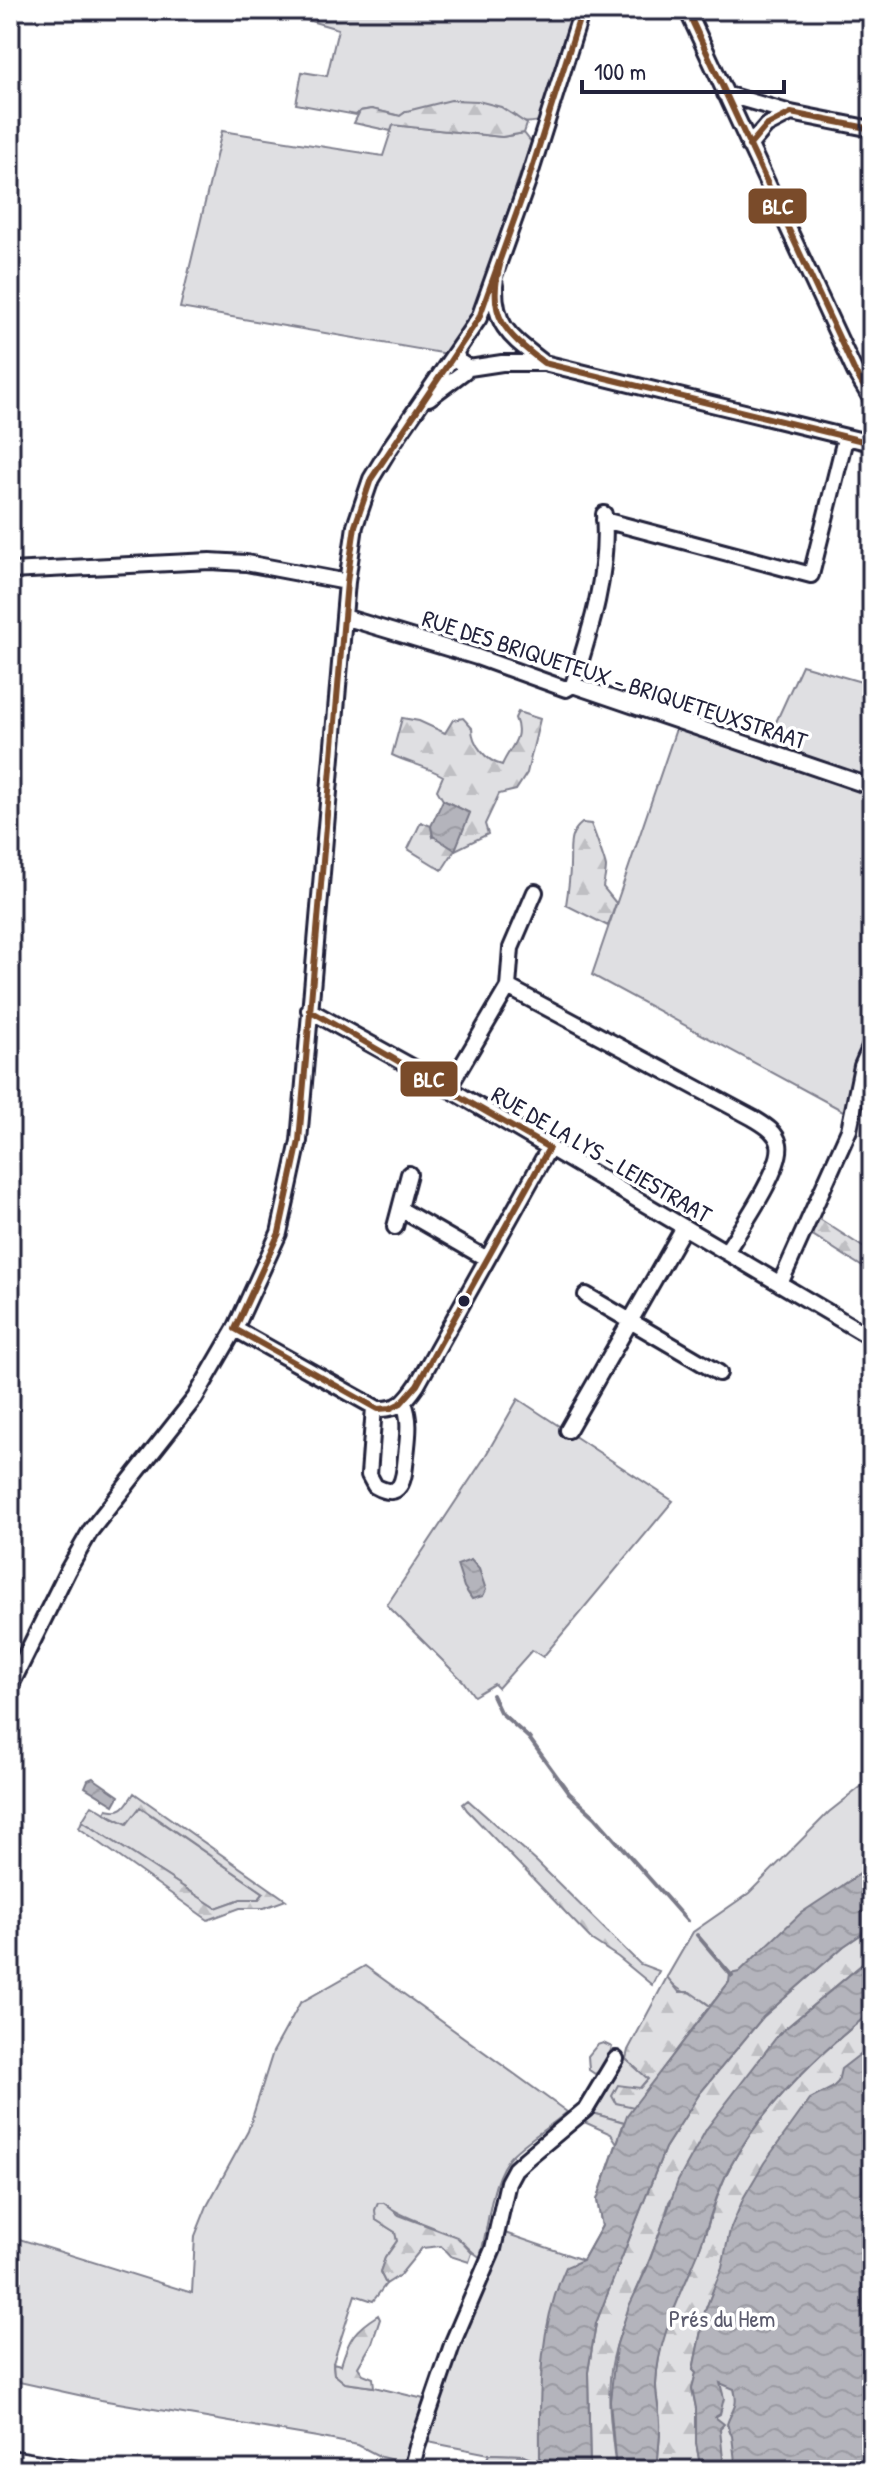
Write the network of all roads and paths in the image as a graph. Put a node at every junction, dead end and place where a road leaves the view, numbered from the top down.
1 (582, 10) edge
2 (687, 10) edge
3 (725, 94) junction
4 (791, 113) junction
5 (872, 129) edge
6 (749, 146) junction
7 (496, 277) junction
8 (497, 317) junction
9 (479, 318) junction
10 (512, 337) junction
11 (456, 352) junction
12 (502, 363) junction
13 (544, 363) junction
14 (469, 368) junction
15 (872, 400) edge
16 (422, 403) junction
17 (845, 439) junction
18 (872, 443) edge
19 (10, 571) edge
20 (347, 582) junction
21 (344, 617) junction
22 (573, 685) junction
23 (872, 787) edge
24 (535, 892) dead end
25 (508, 987) junction
26 (309, 1010) junction
27 (872, 1043) edge
28 (448, 1089) junction
29 (549, 1148) junction
30 (409, 1174) dead end
31 (400, 1209) junction
32 (395, 1227) dead end
33 (684, 1227) junction
34 (726, 1252) junction
35 (487, 1259) junction
36 (780, 1284) junction
37 (586, 1295) dead end
38 (630, 1321) junction
39 (235, 1329) junction
40 (872, 1338) edge
41 (719, 1373) dead end
42 (404, 1403) junction
43 (374, 1407) junction
44 (568, 1430) dead end
45 (10, 1687) edge
46 (616, 2059) dead end
47 (10, 2458) edge
48 (85, 2470) edge
49 (411, 2470) edge

1 - 7 street
2 - 3 street
3 - 4 street
3 - 6 street
4 - 5 street
4 - 6 street
6 - 15 street
7 - 8 street
7 - 9 street
8 - 9 street
8 - 10 street
9 - 11 street
10 - 12 street
10 - 13 street
11 - 14 street
11 - 16 street
12 - 13 street
12 - 14 street
13 - 17 street
14 - 16 street
16 - 20 street
17 - 18 street
17 - 22 street
19 - 20 street
20 - 21 street
21 - 22 street, RUE DES BRIQUETEUX - BRIQUETEUXSTRAAT
21 - 26 street
22 - 23 street, RUE DES BRIQUETEUX - BRIQUETEUXSTRAAT
24 - 25 street
25 - 28 street
25 - 34 street
26 - 28 street, RUE DE LA LYS - LEIESTRAAT
26 - 39 street
27 - 36 street
28 - 29 street, RUE DE LA LYS - LEIESTRAAT
29 - 33 street, RUE DE LA LYS - LEIESTRAAT
29 - 35 street
30 - 31 street
31 - 32 street
31 - 35 street
33 - 34 street, RUE DE LA LYS - LEIESTRAAT
33 - 38 street
34 - 36 street, RUE DE LA LYS - LEIESTRAAT
35 - 42 street
36 - 40 street, RUE DE LA LYS - LEIESTRAAT
37 - 38 street
38 - 41 street
38 - 44 street
39 - 43 street
39 - 45 street
42 - 43 street
42 - 43 street
46 - 49 street
47 - 48 street

